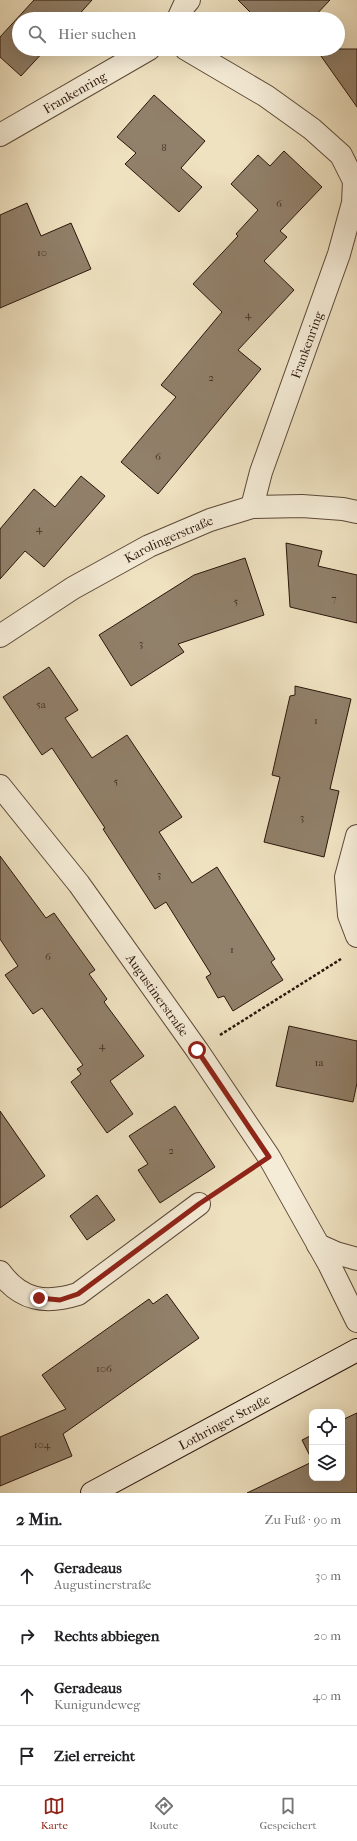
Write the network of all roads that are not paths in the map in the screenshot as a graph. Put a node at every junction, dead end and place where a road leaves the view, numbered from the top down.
1 (189, 0) edge
2 (181, 12) edge
3 (134, 56) edge
4 (198, 56) edge
5 (0, 135) edge
6 (355, 180) edge
7 (252, 507) junction
8 (357, 512) edge
9 (0, 636) edge
10 (0, 786) edge
11 (357, 836) edge
12 (357, 936) edge
13 (199, 1204) road end
14 (318, 1245) junction
15 (357, 1259) edge
16 (0, 1272) edge
17 (357, 1321) edge
18 (357, 1350) edge
19 (92, 1493) edge

1 - 2 street
3 - 5 street, Frankenring
4 - 6 street, Frankenring
6 - 7 street, Frankenring
7 - 8 street, Karolingerstraße
7 - 9 street, Karolingerstraße
10 - 14 street, Augustinerstraße
11 - 12 street
13 - 16 street
14 - 15 street
14 - 17 street, Augustinerstraße
18 - 19 street, Lothringer Straße

